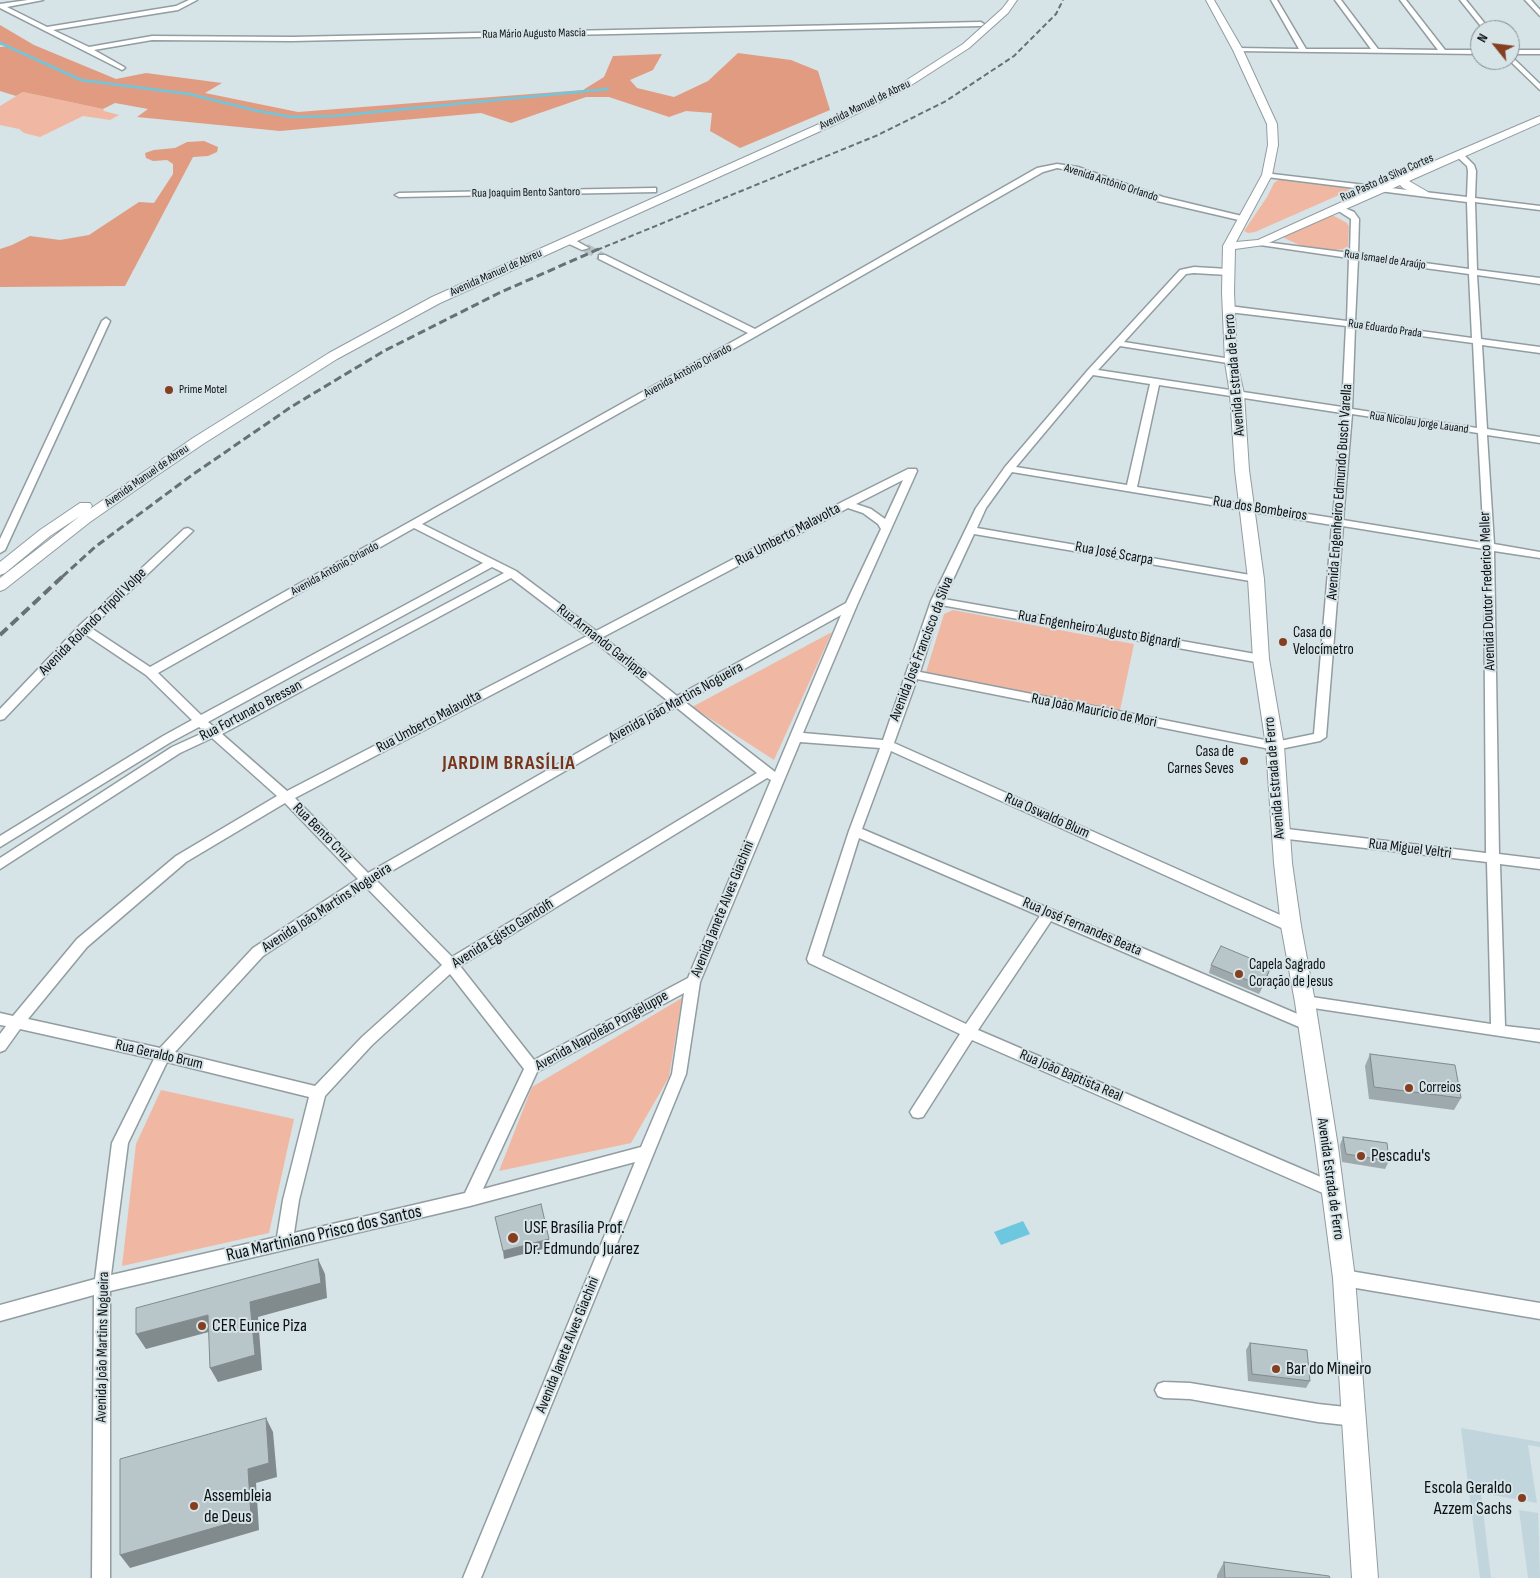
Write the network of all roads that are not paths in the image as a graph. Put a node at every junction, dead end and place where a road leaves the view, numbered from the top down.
1 (40, 0) edge
2 (194, 0) edge
3 (1002, 0) edge
4 (1013, 0) edge
5 (1210, 0) edge
6 (1274, 0) edge
7 (1338, 0) edge
8 (1404, 0) edge
9 (1463, 0) edge
10 (1528, 0) edge
11 (0, 6) edge
12 (1540, 14) edge
13 (1479, 20) edge
14 (981, 24) junction
15 (45, 30) junction
16 (88, 49) junction
17 (1238, 50) junction
18 (1304, 51) junction
19 (1376, 51) junction
20 (1443, 52) junction
21 (1470, 52) edge
22 (1520, 52) edge
23 (1540, 52) edge
24 (1520, 67) edge
25 (122, 68) dead end
26 (1540, 88) edge
27 (1540, 111) edge
28 (1540, 119) edge
29 (1459, 155) junction
30 (1267, 174) junction
31 (1401, 180) junction
32 (1366, 187) junction
33 (1380, 189) junction
34 (653, 190) junction
35 (1424, 194) junction
36 (399, 195) dead end
37 (1471, 200) junction
38 (1340, 208) junction
39 (1540, 208) edge
40 (1243, 218) junction
41 (570, 241) junction
42 (1231, 241) junction
43 (1260, 243) junction
44 (586, 248) tunnel mouth
45 (1353, 256) junction
46 (602, 257) tunnel mouth
47 (1228, 272) junction
48 (1474, 272) junction
49 (1540, 281) edge
50 (407, 302) dead end
51 (1229, 309) junction
52 (106, 321) dead end
53 (366, 324) dead end
54 (1351, 324) junction
55 (755, 333) junction
56 (1477, 341) junction
57 (1116, 343) junction
58 (1540, 350) edge
59 (1231, 362) junction
60 (1091, 372) junction
61 (1155, 383) junction
62 (1237, 394) junction
63 (1347, 412) junction
64 (1481, 432) junction
65 (1540, 440) edge
66 (1009, 469) junction
67 (912, 471) joint
68 (1131, 489) junction
69 (846, 504) junction
70 (1248, 506) junction
71 (1338, 521) junction
72 (414, 524) junction
73 (886, 529) junction
74 (188, 530) dead end
75 (972, 530) junction
76 (1489, 546) junction
77 (0, 550) edge
78 (1540, 555) edge
79 (491, 563) junction
80 (0, 570) edge
81 (512, 573) junction
82 (1256, 579) junction
83 (0, 586) edge
84 (937, 601) junction
85 (851, 605) junction
86 (84, 628) junction
87 (595, 636) junction
88 (1261, 659) junction
89 (150, 672) junction
90 (913, 674) junction
91 (677, 702) junction
92 (0, 716) edge
93 (200, 721) junction
94 (215, 732) junction
95 (795, 737) junction
96 (886, 744) junction
97 (1275, 746) junction
98 (772, 775) junction
99 (286, 797) junction
100 (855, 832) junction
101 (1279, 833) junction
102 (0, 842) edge
103 (1493, 859) junction
104 (0, 864) edge
105 (1540, 864) edge
106 (368, 879) junction
107 (1050, 913) junction
108 (1291, 926) junction
109 (814, 959) joint
110 (452, 965) junction
111 (693, 982) junction
112 (1305, 1002) junction
113 (0, 1019) edge
114 (16, 1023) junction
115 (1309, 1025) junction
116 (969, 1032) junction
117 (1498, 1032) junction
118 (1540, 1036) edge
119 (0, 1046) edge
120 (163, 1055) junction
121 (532, 1068) junction
122 (318, 1093) junction
123 (918, 1112) dead end
124 (648, 1152) junction
125 (1331, 1189) junction
126 (470, 1199) junction
127 (284, 1243) junction
128 (1344, 1278) junction
129 (102, 1285) junction
130 (1540, 1311) edge
131 (0, 1313) edge
132 (1164, 1390) dead end
133 (1355, 1417) junction
134 (101, 1578) edge
135 (472, 1578) edge
136 (1365, 1578) edge

1 - 11 street
2 - 15 street
3 - 14 street, Avenida Manuel de Abreu
4 - 41 street, Avenida Manuel de Abreu
5 - 17 street, Avenida Estrada de Ferro
6 - 18 street
7 - 19 street
8 - 20 street
9 - 13 street
10 - 12 street
11 - 15 street
14 - 16 street, Rua Mário Augusto Mascia
14 - 34 street, Avenida Manuel de Abreu
15 - 16 street
16 - 25 street
17 - 18 street
17 - 30 street, Avenida Estrada de Ferro
18 - 19 street
19 - 20 street
20 - 21 street
22 - 23 street
24 - 26 street
27 - 32 street, Rua Pasto da Silva Cortes
28 - 29 street, Rua Pasto da Silva Cortes
29 - 31 street, Rua Pasto da Silva Cortes
29 - 37 street, Avenida Doutor Frederico Meller
30 - 32 street
30 - 40 street, Avenida Estrada de Ferro
31 - 33 street, Rua Pasto da Silva Cortes
31 - 35 street
32 - 33 street
32 - 42 street, Rua Pasto da Silva Cortes
33 - 35 street
33 - 38 street, Rua Pasto da Silva Cortes
34 - 36 street, Rua Joaquim Bento Santoro
34 - 50 street, Avenida Manuel de Abreu
35 - 37 street
37 - 39 street
37 - 48 street, Avenida Doutor Frederico Meller
38 - 43 street, Rua Pasto da Silva Cortes
38 - 45 street, Avenida Engenheiro Edmundo Busch Varella
40 - 42 street, Avenida Estrada de Ferro
40 - 55 street, Avenida Antônio Orlando
41 - 44 street
41 - 83 street, Avenida Manuel de Abreu
42 - 43 street, Rua Ismael de Araújo
42 - 47 street, Avenida Estrada de Ferro
43 - 45 street, Rua Ismael de Araújo
45 - 48 street, Rua Ismael de Araújo
45 - 54 street, Avenida Engenheiro Edmundo Busch Varella
46 - 55 street
47 - 51 street, Avenida Estrada de Ferro
47 - 57 street, Avenida José Francisco da Silva
48 - 49 street, Rua Ismael de Araújo
48 - 56 street, Avenida Doutor Frederico Meller
51 - 54 street, Rua Eduardo Prada
51 - 59 street, Avenida Estrada de Ferro
52 - 77 street
53 - 80 street, Avenida Manuel de Abreu
54 - 56 street, Rua Eduardo Prada
54 - 63 street, Avenida Engenheiro Edmundo Busch Varella
55 - 72 street, Avenida Antônio Orlando
56 - 58 street, Rua Eduardo Prada
56 - 64 street, Avenida Doutor Frederico Meller
57 - 59 street
57 - 60 street, Avenida José Francisco da Silva
59 - 62 street, Avenida Estrada de Ferro
60 - 61 street, Rua Nicolau Jorge Lauand
60 - 66 street, Avenida José Francisco da Silva
61 - 62 street, Rua Nicolau Jorge Lauand
61 - 68 street
62 - 63 street, Rua Nicolau Jorge Lauand
62 - 70 street, Avenida Estrada de Ferro
63 - 64 street, Rua Nicolau Jorge Lauand
63 - 71 street, Avenida Engenheiro Edmundo Busch Varella
64 - 65 street, Rua Nicolau Jorge Lauand
64 - 76 street, Avenida Doutor Frederico Meller
66 - 68 street, Rua dos Bombeiros
66 - 75 street, Avenida José Francisco da Silva
67 - 69 street, Rua Umberto Malavolta
67 - 73 street, Avenida Janete Alves Giachini
68 - 70 street, Rua dos Bombeiros
69 - 73 street
69 - 87 street, Rua Umberto Malavolta
70 - 71 street, Rua dos Bombeiros
70 - 82 street, Avenida Estrada de Ferro
71 - 76 street, Rua dos Bombeiros
71 - 97 street, Avenida Engenheiro Edmundo Busch Varella
72 - 79 street, Rua Armando Garlippe
72 - 89 street, Avenida Antônio Orlando
73 - 85 street, Avenida Janete Alves Giachini
74 - 86 street, Avenida Rolando Tripoli Volpe
75 - 82 street, Rua José Scarpa
75 - 84 street, Avenida José Francisco da Silva
76 - 78 street, Rua dos Bombeiros
76 - 103 street, Avenida Doutor Frederico Meller
79 - 81 street, Rua Armando Garlippe
79 - 93 street, Rua Fortunato Bressan
81 - 87 street, Rua Armando Garlippe
81 - 94 street, Rua Fortunato Bressan
82 - 88 street, Avenida Estrada de Ferro
84 - 88 street, Rua Engenheiro Augusto Bignardi
84 - 90 street, Avenida José Francisco da Silva
85 - 91 street, Avenida João Martins Nogueira
85 - 95 street, Avenida Janete Alves Giachini
86 - 89 street, Rua Bento Cruz
86 - 92 street, Avenida Rolando Tripoli Volpe
87 - 91 street, Rua Armando Garlippe
87 - 99 street, Rua Umberto Malavolta
88 - 97 street, Avenida Estrada de Ferro
89 - 93 street, Rua Bento Cruz
90 - 96 street, Avenida José Francisco da Silva
90 - 97 street, Rua João Maurício de Mori
91 - 98 street, Rua Armando Garlippe
91 - 106 street, Avenida João Martins Nogueira
93 - 94 street, Rua Bento Cruz
93 - 102 street, Rua Fortunato Bressan
94 - 99 street, Rua Bento Cruz
94 - 104 street, Rua Fortunato Bressan
95 - 96 street, Rua Oswaldo Blum
95 - 98 street, Avenida Janete Alves Giachini
96 - 100 street, Avenida José Francisco da Silva
96 - 108 street, Rua Oswaldo Blum
97 - 101 street, Avenida Estrada de Ferro
98 - 110 street, Avenida Egisto Gandolfi
98 - 111 street, Avenida Janete Alves Giachini
99 - 106 street, Rua Bento Cruz
99 - 114 street, Rua Umberto Malavolta
100 - 107 street, Rua José Fernandes Beata
100 - 109 street, Avenida José Francisco da Silva
101 - 103 street, Rua Miguel Veltri
101 - 108 street, Avenida Estrada de Ferro
103 - 105 street, Rua Miguel Veltri
103 - 117 street, Avenida Doutor Frederico Meller
106 - 110 street, Rua Bento Cruz
106 - 120 street, Avenida João Martins Nogueira
107 - 115 street, Rua José Fernandes Beata
107 - 116 street
108 - 112 street, Avenida Estrada de Ferro
109 - 116 street, Rua João Baptista Real
110 - 121 street, Rua Bento Cruz
110 - 122 street, Avenida Egisto Gandolfi
111 - 121 street, Avenida Napoleão Pongeluppe
111 - 124 street, Avenida Janete Alves Giachini
112 - 115 street, Avenida Estrada de Ferro
112 - 117 street
113 - 114 street, Rua Geraldo Brum
114 - 119 street, Rua Umberto Malavolta
114 - 120 street, Rua Geraldo Brum
115 - 125 street, Avenida Estrada de Ferro
116 - 123 street
116 - 125 street, Rua João Baptista Real
117 - 118 street
120 - 122 street, Rua Geraldo Brum
120 - 129 street, Avenida João Martins Nogueira
121 - 126 street, Avenida Napoleão Pongeluppe
122 - 127 street, Avenida Egisto Gandolfi
124 - 126 street, Rua Martiniano Prisco dos Santos
124 - 135 street, Avenida Janete Alves Giachini
125 - 128 street, Avenida Estrada de Ferro
126 - 127 street, Rua Martiniano Prisco dos Santos
127 - 129 street, Rua Martiniano Prisco dos Santos
128 - 130 street
128 - 133 street, Avenida Estrada de Ferro
129 - 131 street, Rua Martiniano Prisco dos Santos
129 - 134 street, Avenida João Martins Nogueira
132 - 133 street
133 - 136 street, Avenida Estrada de Ferro

